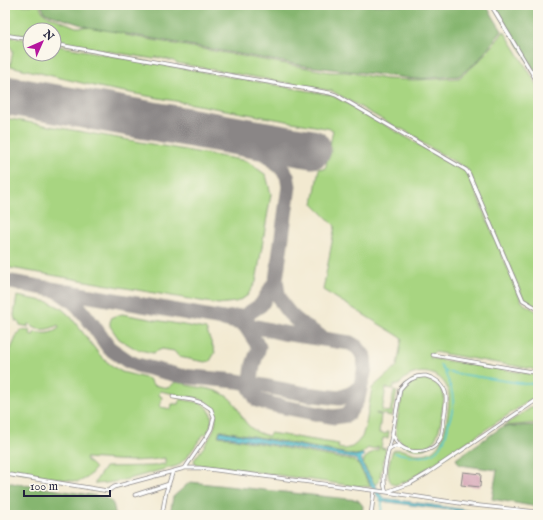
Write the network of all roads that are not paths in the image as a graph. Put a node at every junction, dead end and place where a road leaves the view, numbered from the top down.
1 (491, 5) edge
2 (5, 35) edge
3 (22, 38) edge
4 (62, 45) edge
5 (538, 83) edge
6 (538, 309) edge
7 (433, 355) dead end
8 (538, 373) edge
9 (173, 397) dead end
10 (538, 399) edge
11 (392, 433) junction
12 (401, 447) junction
13 (389, 450) junction
14 (184, 468) junction
15 (173, 471) junction
16 (5, 474) edge
17 (169, 484) junction
18 (374, 491) junction
19 (386, 492) junction
20 (135, 495) dead end
21 (538, 512) edge
22 (162, 515) edge
23 (371, 515) edge

1 - 5 lane
2 - 3 lane
4 - 6 lane
7 - 8 lane
9 - 14 lane
10 - 19 lane
11 - 12 lane
11 - 12 lane
11 - 13 lane
12 - 13 lane
13 - 19 lane
14 - 15 lane
14 - 18 lane
15 - 16 lane
15 - 17 lane
17 - 20 lane
17 - 22 lane
18 - 19 lane
18 - 23 lane
19 - 21 lane

